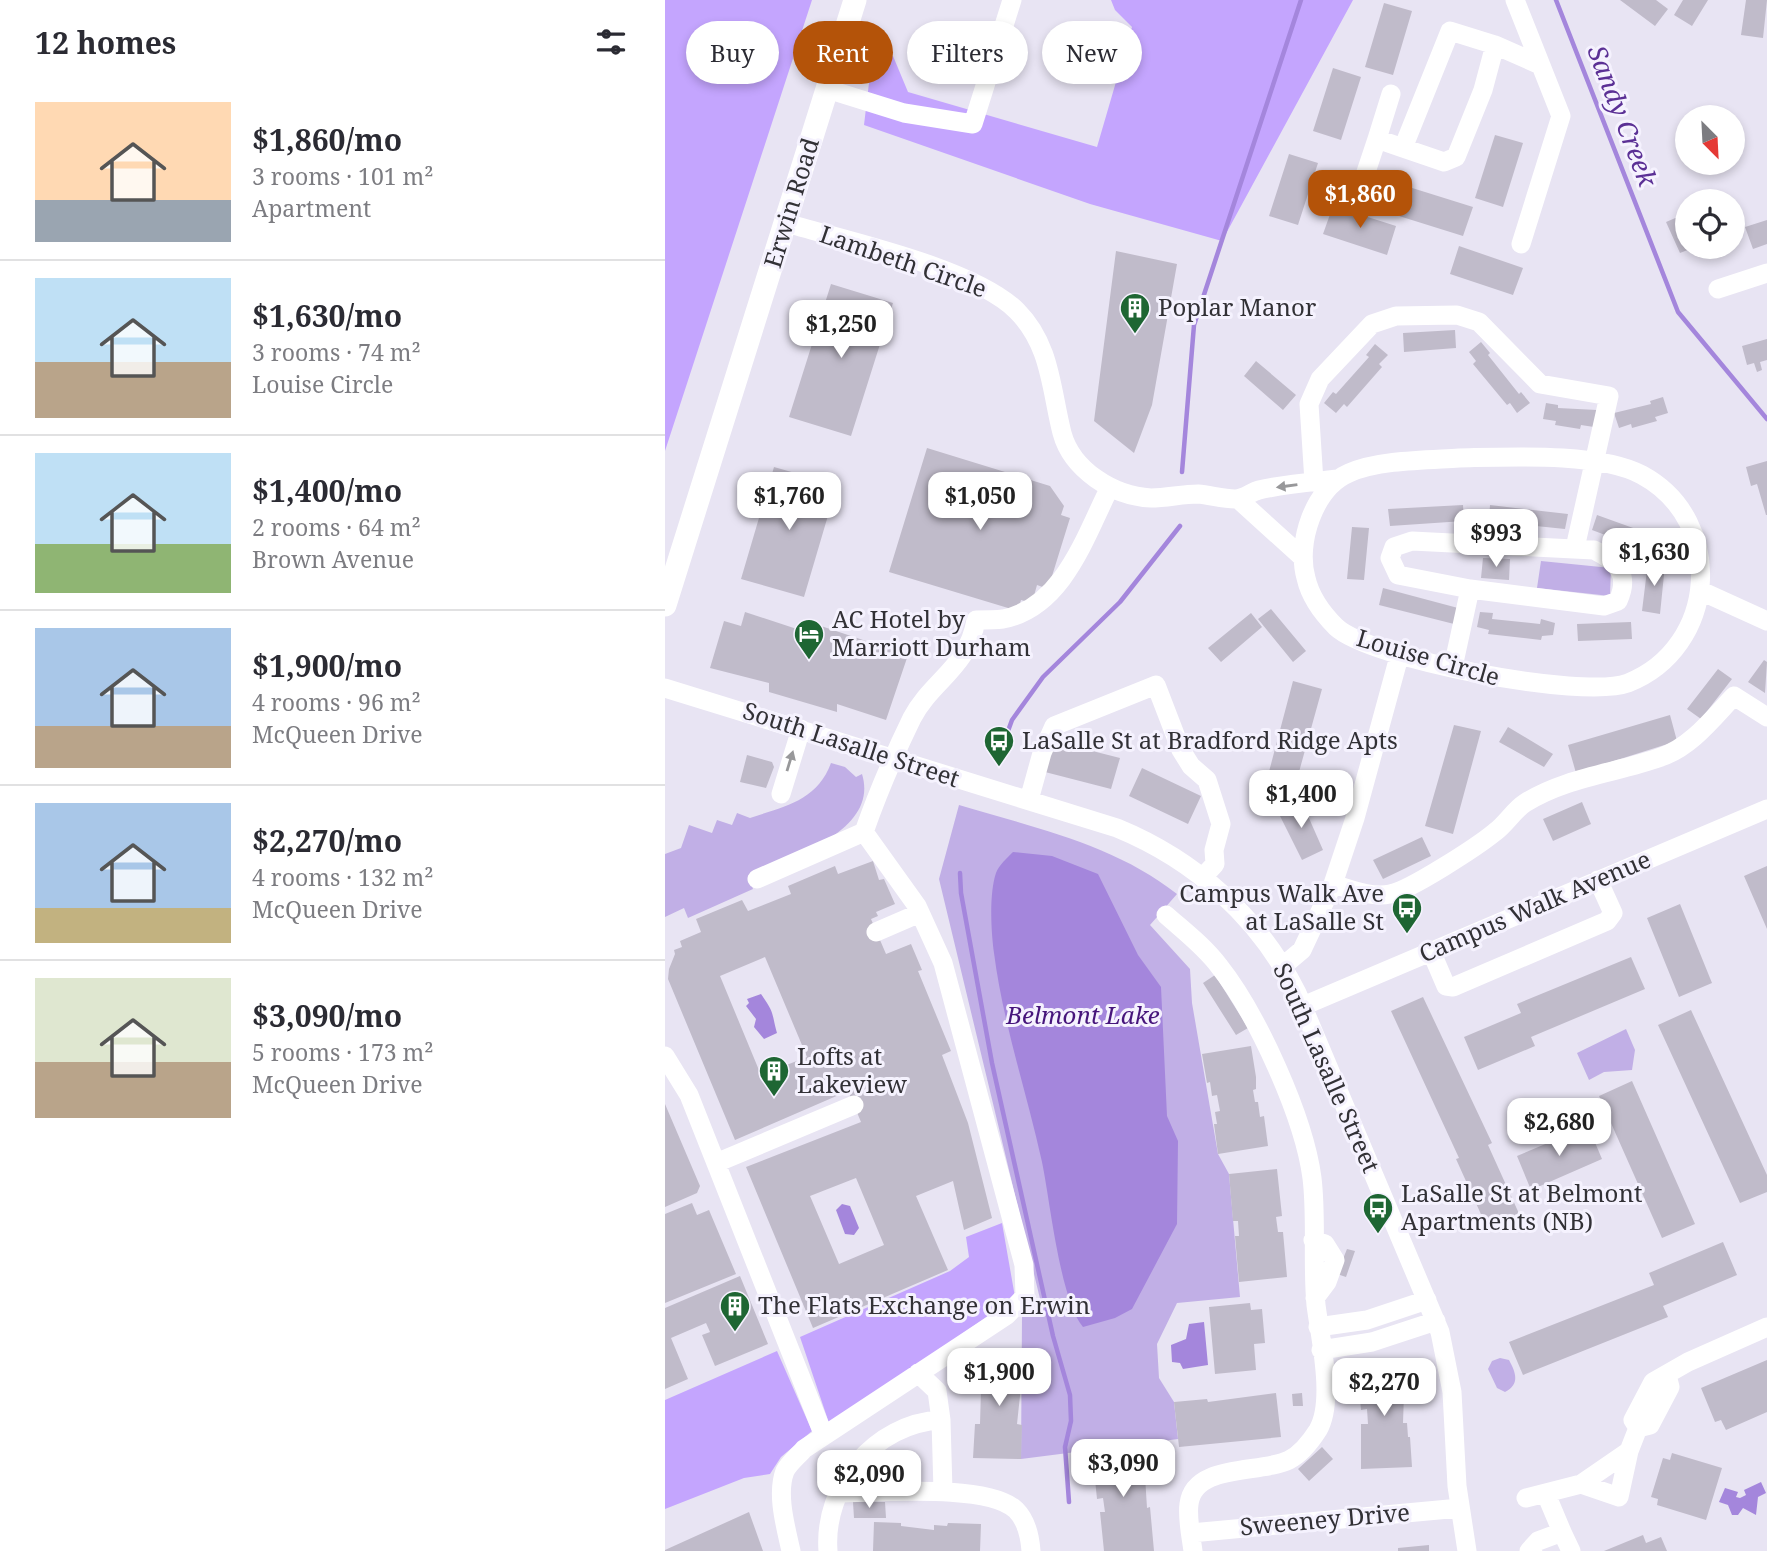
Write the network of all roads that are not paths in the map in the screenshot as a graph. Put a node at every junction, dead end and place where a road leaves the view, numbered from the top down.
1 (855, 0) edge
2 (1011, 0) edge
3 (1515, 0) edge
4 (1495, 45) junction
5 (1538, 64) junction
6 (827, 89) junction
7 (1391, 94) dead end
8 (1377, 139) junction
9 (1403, 148) junction
10 (1361, 184) dead end
11 (786, 223) junction
12 (1521, 244) dead end
13 (1767, 273) edge
14 (1718, 289) dead end
15 (1595, 463) junction
16 (1338, 479) junction
17 (1314, 482) junction
18 (1110, 487) junction
19 (1238, 499) junction
20 (1575, 548) junction
21 (1303, 557) junction
22 (1471, 589) junction
23 (1701, 591) junction
24 (665, 605) edge
25 (1767, 621) edge
26 (1400, 653) junction
27 (1454, 667) junction
28 (665, 688) edge
29 (1767, 717) edge
30 (801, 729) junction
31 (895, 760) junction
32 (781, 794) dead end
33 (1029, 800) junction
34 (1767, 809) edge
35 (865, 832) junction
36 (1203, 877) junction
37 (757, 879) dead end
38 (1598, 880) junction
39 (1332, 884) junction
40 (920, 913) junction
41 (1166, 915) dead end
42 (876, 932) dead end
43 (1431, 951) junction
44 (1283, 966) junction
45 (1303, 1006) junction
46 (665, 1056) edge
47 (854, 1105) dead end
48 (716, 1163) junction
49 (1427, 1300) junction
50 (1436, 1321) junction
51 (1355, 1322) junction
52 (1318, 1327) junction
53 (1767, 1327) edge
54 (1359, 1344) junction
55 (1321, 1350) junction
56 (918, 1373) junction
57 (941, 1420) junction
58 (824, 1436) junction
59 (1629, 1451) junction
60 (1581, 1484) junction
61 (943, 1492) junction
62 (838, 1493) junction
63 (1460, 1508) junction
64 (1562, 1532) junction
65 (1192, 1542) edge
66 (791, 1551) edge
67 (828, 1551) edge
68 (1031, 1551) edge
69 (1467, 1551) edge
70 (1529, 1551) edge
71 (1571, 1551) edge

1 - 6 main road, Erwin Road
2 - 6 street
3 - 5 street
4 - 5 street
4 - 9 street
4 - 9 street
5 - 12 street
6 - 11 main road, Erwin Road
7 - 8 street
8 - 9 street
8 - 10 street
11 - 18 street, Lambeth Circle
11 - 24 main road, Erwin Road
13 - 14 street
15 - 16 street, Louise Circle
15 - 17 street
15 - 20 street
15 - 23 street, Louise Circle
16 - 17 street, Lambeth Circle
16 - 21 street, Louise Circle
17 -> 19 street, Lambeth Circle
18 - 19 street, Lambeth Circle
18 - 31 street
19 - 21 street
20 - 22 street
20 - 22 street
21 - 26 street, Louise Circle
22 - 27 street
23 - 25 street
23 - 27 street, Louise Circle
26 - 27 street, Louise Circle
26 - 39 street
28 - 30 street, South Lasalle Street
29 - 39 street
30 - 31 street, South Lasalle Street
32 -> 30 street
31 - 33 street, South Lasalle Street
31 - 35 street
33 - 36 street, South Lasalle Street
33 - 36 street
34 - 38 street, Campus Walk Avenue
35 - 37 street
35 - 40 street
36 - 44 street, South Lasalle Street
38 - 43 street, Campus Walk Avenue
38 - 43 street
39 - 44 street
40 - 42 street
40 - 56 street
41 - 52 street
43 - 45 street, Campus Walk Avenue
44 - 45 street, South Lasalle Street
45 - 49 street, South Lasalle Street
46 - 48 street
47 - 48 street
48 - 58 street
49 - 50 street, South Lasalle Street
49 - 51 street
50 - 54 street
50 - 63 street, South Lasalle Street
51 - 52 street
51 - 54 street
52 - 55 street
53 - 59 street
54 - 55 street
55 - 65 street
56 - 57 street
56 - 58 street
57 - 61 street
57 - 62 street
58 - 66 street
59 - 60 street
59 - 60 street
60 - 64 street
61 - 62 street
61 - 68 street
62 - 67 street
63 - 65 street, Sweeney Drive
63 - 69 street, South Lasalle Street
64 - 70 street
64 - 71 street

